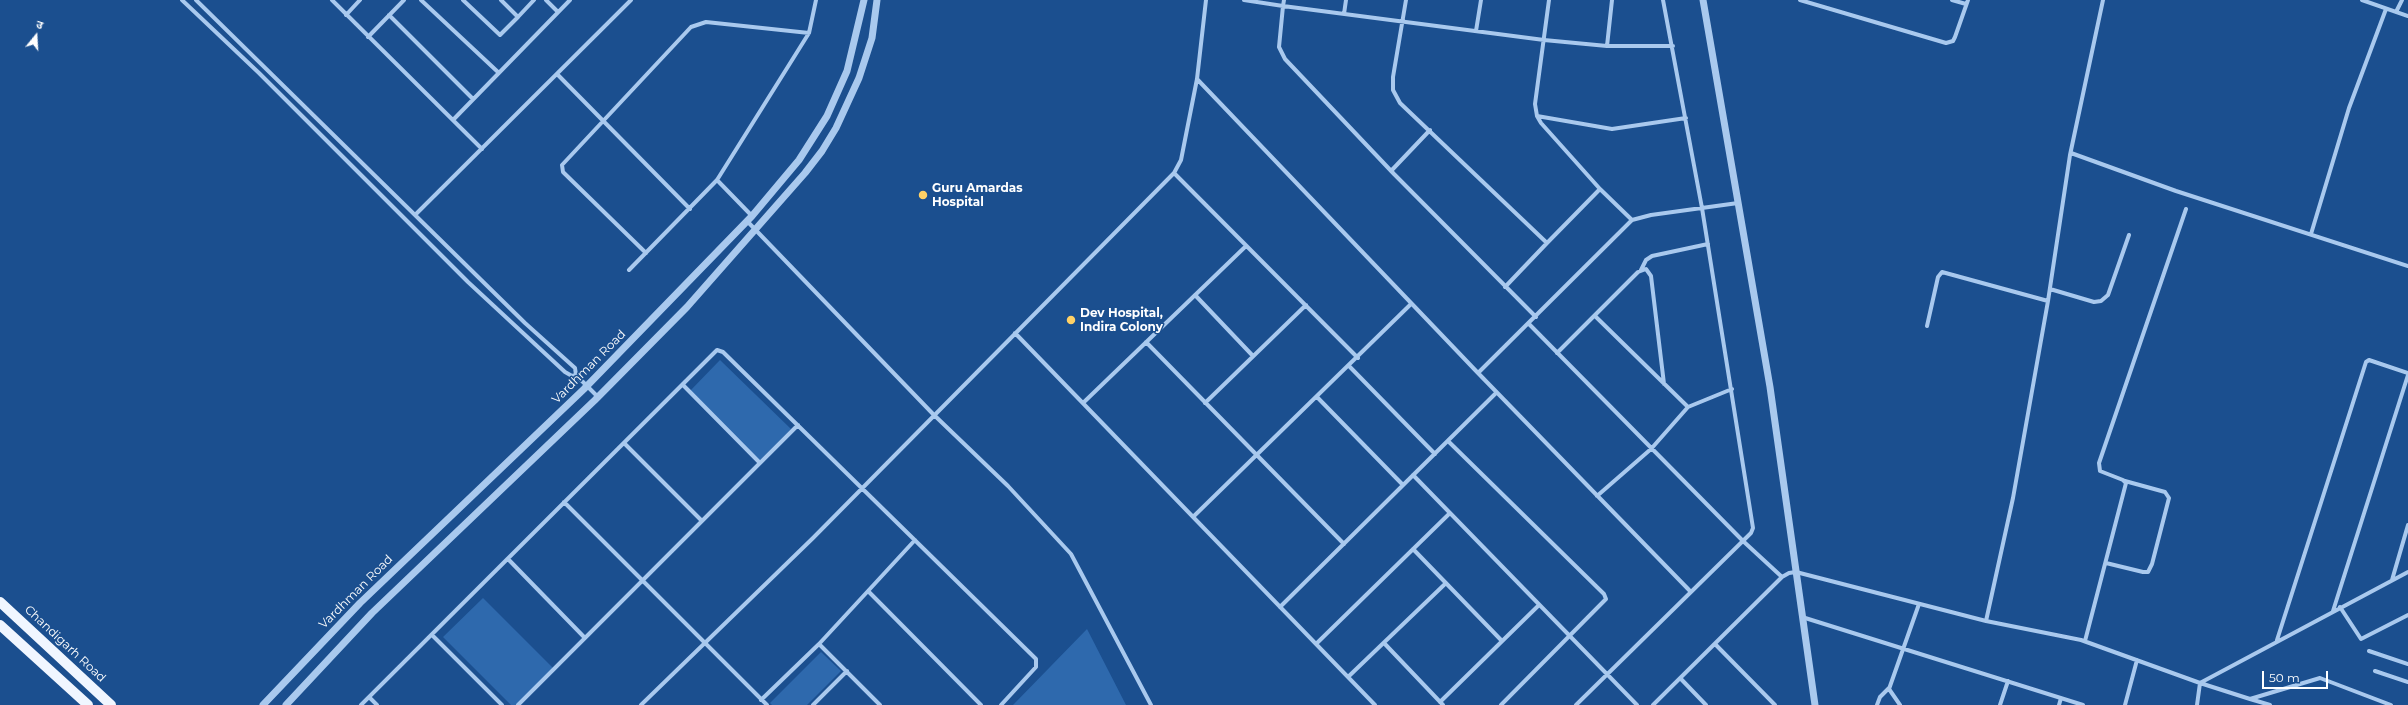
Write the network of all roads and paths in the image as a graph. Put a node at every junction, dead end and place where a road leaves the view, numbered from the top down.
1 (182, 0) edge
2 (196, 0) edge
3 (332, 0) edge
4 (360, 0) edge
5 (404, 0) edge
6 (421, 0) edge
7 (463, 0) edge
8 (501, 0) edge
9 (534, 0) edge
10 (546, 0) edge
11 (570, 0) edge
12 (631, 0) edge
13 (816, 0) edge
14 (864, 0) edge
15 (877, 0) edge
16 (1206, 0) edge
17 (1244, 0) edge
18 (1284, 0) edge
19 (1346, 0) edge
20 (1406, 0) edge
21 (1480, 0) edge
22 (1549, 0) edge
23 (1612, 0) edge
24 (1664, 0) edge
25 (1703, 0) edge
26 (1800, 0) edge
27 (1952, 0) edge
28 (2103, 0) edge
29 (2362, 0) edge
30 (2402, 0) edge
31 (1967, 2) edge
32 (1283, 6) junction
33 (2386, 9) junction
34 (558, 12) junction
35 (2396, 12) junction
36 (1344, 14) junction
37 (346, 15) junction
38 (389, 15) junction
39 (2408, 16) edge
40 (518, 17) junction
41 (1403, 22) junction
42 (1476, 31) junction
43 (809, 33) junction
44 (368, 36) junction
45 (1544, 40) junction
46 (1607, 46) junction
47 (1673, 46) junction
48 (499, 73) junction
49 (557, 74) junction
50 (1197, 79) junction
51 (473, 99) junction
52 (1538, 116) junction
53 (1686, 118) junction
54 (453, 120) junction
55 (603, 120) junction
56 (1430, 130) junction
57 (482, 149) junction
58 (2071, 153) junction
59 (1391, 171) junction
60 (1174, 173) junction
61 (716, 180) junction
62 (1600, 189) junction
63 (1740, 203) junction
64 (1702, 208) junction
65 (690, 209) junction
66 (2186, 209) dead end
67 (415, 215) junction
68 (749, 219) junction
69 (1632, 220) junction
70 (756, 231) junction
71 (2311, 234) junction
72 (2130, 235) dead end
73 (1547, 242) junction
74 (1708, 244) junction
75 (1246, 246) junction
76 (646, 253) junction
77 (2408, 266) edge
78 (629, 270) dead end
79 (1641, 270) junction
80 (1505, 287) junction
81 (2050, 289) junction
82 (1195, 295) junction
83 (2048, 301) junction
84 (1411, 304) junction
85 (1306, 305) junction
86 (1595, 316) junction
87 (1536, 317) junction
88 (1528, 324) junction
89 (1926, 326) dead end
90 (1015, 333) junction
91 (1146, 342) junction
92 (1557, 353) junction
93 (1253, 356) junction
94 (1358, 358) junction
95 (1349, 366) junction
96 (1478, 374) junction
97 (2408, 374) edge
98 (576, 375) junction
99 (1664, 384) junction
100 (683, 385) junction
101 (587, 386) junction
102 (1732, 389) junction
103 (1496, 393) junction
104 (598, 397) junction
105 (1317, 397) junction
106 (1083, 403) junction
107 (1205, 403) junction
108 (1688, 407) junction
109 (933, 414) junction
110 (798, 425) junction
111 (1448, 440) junction
112 (624, 443) junction
113 (1651, 448) junction
114 (1435, 454) junction
115 (1256, 455) junction
116 (760, 463) junction
117 (1413, 475) junction
118 (2125, 481) junction
119 (1403, 485) junction
120 (862, 488) junction
121 (1597, 496) junction
122 (564, 502) junction
123 (1450, 513) junction
124 (1193, 517) junction
125 (702, 521) junction
126 (2408, 526) edge
127 (915, 540) junction
128 (1743, 541) junction
129 (1344, 544) junction
130 (1413, 549) junction
131 (508, 558) junction
132 (2106, 563) junction
133 (1796, 572) junction
134 (2408, 573) edge
135 (1782, 577) junction
136 (2392, 580) junction
137 (644, 581) junction
138 (1446, 583) junction
139 (868, 591) junction
140 (1691, 592) junction
141 (0, 602) edge
142 (1919, 604) junction
143 (1539, 605) junction
144 (1280, 607) junction
145 (2340, 607) junction
146 (2333, 611) junction
147 (2408, 615) edge
148 (1802, 617) junction
149 (1986, 621) junction
150 (0, 625) edge
151 (432, 635) junction
152 (1570, 637) junction
153 (586, 638) junction
154 (1502, 640) junction
155 (2277, 640) junction
156 (2085, 641) junction
157 (704, 643) junction
158 (1384, 643) junction
159 (819, 644) junction
160 (1316, 644) junction
161 (1715, 644) junction
162 (1904, 648) junction
163 (2369, 652) dead end
164 (2138, 660) junction
165 (2408, 664) edge
166 (846, 671) junction
167 (2375, 671) dead end
168 (1607, 674) junction
169 (1348, 677) junction
170 (1680, 679) junction
171 (2008, 681) junction
172 (2200, 682) junction
173 (2408, 682) edge
174 (1889, 688) junction
175 (369, 697) junction
176 (2061, 698) junction
177 (2250, 699) junction
178 (761, 700) junction
179 (645, 701) junction
180 (1441, 704) edge
181 (88, 705) edge
182 (112, 705) edge
183 (263, 705) edge
184 (286, 705) edge
185 (361, 705) edge
186 (377, 705) edge
187 (502, 705) edge
188 (518, 705) edge
189 (642, 705) edge
190 (649, 705) edge
191 (766, 705) edge
192 (813, 705) edge
193 (880, 705) edge
194 (981, 705) edge
195 (1001, 705) edge
196 (1150, 705) edge
197 (1375, 705) edge
198 (1501, 705) edge
199 (1576, 705) edge
200 (1637, 705) edge
201 (1653, 705) edge
202 (1706, 705) edge
203 (1775, 705) edge
204 (1815, 705) edge
205 (1876, 705) edge
206 (1900, 705) edge
207 (2000, 705) edge
208 (2059, 705) edge
209 (2083, 705) edge
210 (2125, 705) edge
211 (2197, 705) edge
212 (2270, 705) edge
213 (2391, 705) edge

1 - 98 street
2 - 67 street
3 - 37 street
4 - 37 street
5 - 38 street
6 - 48 street
7 - 40 street
8 - 40 street
9 - 40 street
10 - 34 street
11 - 34 street
12 - 49 street
13 - 43 street
14 - 68 street, Vardhman Road
15 - 70 street
16 - 50 street
17 - 32 street
18 - 32 street
19 - 36 street
20 - 41 street
21 - 42 street
22 - 45 street
23 - 46 street
24 - 47 street
25 - 63 street
26 - 31 street
27 - 31 street
28 - 58 street
29 - 33 street
30 - 35 street
32 - 36 street
32 - 59 street
33 - 35 street
33 - 71 street
34 - 48 street
35 - 39 street
36 - 41 street
37 - 44 street
38 - 44 street
38 - 51 street
41 - 42 street
41 - 56 street
42 - 45 street
43 - 55 street
43 - 61 street
44 - 54 street
45 - 46 street
45 - 52 street
46 - 47 street
47 - 53 street
48 - 51 street
49 - 55 street
49 - 57 street
50 - 60 street
50 - 84 street
51 - 54 street
52 - 53 street
52 - 62 street
53 - 64 street
54 - 57 street
55 - 65 street
55 - 76 street
56 - 59 street
56 - 73 street
57 - 67 street
58 - 71 street
58 - 81 street
59 - 80 street
60 - 75 street
60 - 90 street
61 - 65 street
61 - 68 street
62 - 69 street
62 - 73 street
63 - 64 street
63 - 133 street
64 - 69 street
64 - 74 street
65 - 76 street
66 - 118 street
67 - 98 street
68 - 70 street
68 - 101 street, Vardhman Road
69 - 87 street
70 - 104 street
70 - 109 street
71 - 77 street
72 - 81 street
73 - 80 street
74 - 79 street
74 - 102 street
75 - 82 street
75 - 85 street
76 - 78 street
79 - 86 street
79 - 99 street
80 - 87 street
81 - 83 street
82 - 91 street
82 - 93 street
83 - 89 street
83 - 149 street
84 - 94 street
84 - 96 street
85 - 93 street
85 - 94 street
86 - 92 street
86 - 99 street
87 - 88 street
88 - 92 street
88 - 96 street
90 - 106 street
90 - 109 street
91 - 106 street
91 - 107 street
92 - 113 street
93 - 107 street
94 - 95 street
95 - 105 street
95 - 114 street
96 - 103 street
97 - 146 street
97 - 155 street
98 - 101 street
99 - 108 street
100 - 110 street
100 - 112 street
100 - 116 street
101 - 104 street
101 - 183 street, Vardhman Road
102 - 108 street
102 - 128 street
103 - 111 street
103 - 121 street
104 - 184 street
105 - 115 street
105 - 119 street
106 - 124 street
107 - 115 street
108 - 113 street
109 - 120 street
109 - 196 street
110 - 116 street
110 - 120 street
111 - 114 street
111 - 152 street
112 - 122 street
112 - 125 street
113 - 121 street
113 - 128 street
114 - 117 street
115 - 124 street
115 - 129 street
116 - 125 street
117 - 119 street
117 - 123 street
118 - 132 street
118 - 132 street
119 - 129 street
120 - 127 street
120 - 157 street
121 - 140 street
122 - 131 street
122 - 137 street
123 - 130 street
123 - 143 street
124 - 144 street
125 - 137 street
126 - 136 street
127 - 139 street
127 - 195 street
128 - 135 street
128 - 140 street
129 - 144 street
130 - 138 street
130 - 160 street
131 - 151 street
131 - 153 street
132 - 156 street
133 - 135 street
133 - 142 street
133 - 148 street
134 - 136 street
135 - 161 street
136 - 145 street
137 - 153 street
137 - 157 street
138 - 154 street
138 - 158 street
139 - 159 street
139 - 194 street
140 - 168 street
141 - 182 main road, Chandigarh Road
142 - 149 street
142 - 162 street
143 - 152 street
143 - 154 street
144 - 160 street
145 - 146 street
145 - 147 street
146 - 155 street
148 - 162 street
148 - 204 street
149 - 156 street
150 - 181 main road
151 - 175 street
151 - 187 street
152 - 168 street
152 - 198 street
153 - 188 street
154 - 180 street
155 - 172 street
156 - 164 street
157 - 178 street
157 - 179 street
158 - 169 street
158 - 180 street
159 - 166 street
159 - 178 street
160 - 169 street
161 - 170 street
161 - 203 street
162 - 171 street
162 - 174 street
163 - 165 street
164 - 172 street
164 - 210 street
166 - 192 street
166 - 193 street
167 - 173 street
168 - 199 street
168 - 200 street
169 - 197 street
170 - 201 street
170 - 202 street
171 - 176 street
171 - 207 street
172 - 177 street
172 - 211 street
174 - 205 street
174 - 206 street
175 - 185 street
175 - 186 street
176 - 208 street
176 - 209 street
177 - 212 street
177 - 213 street
178 - 191 street
179 - 189 street
179 - 190 street

